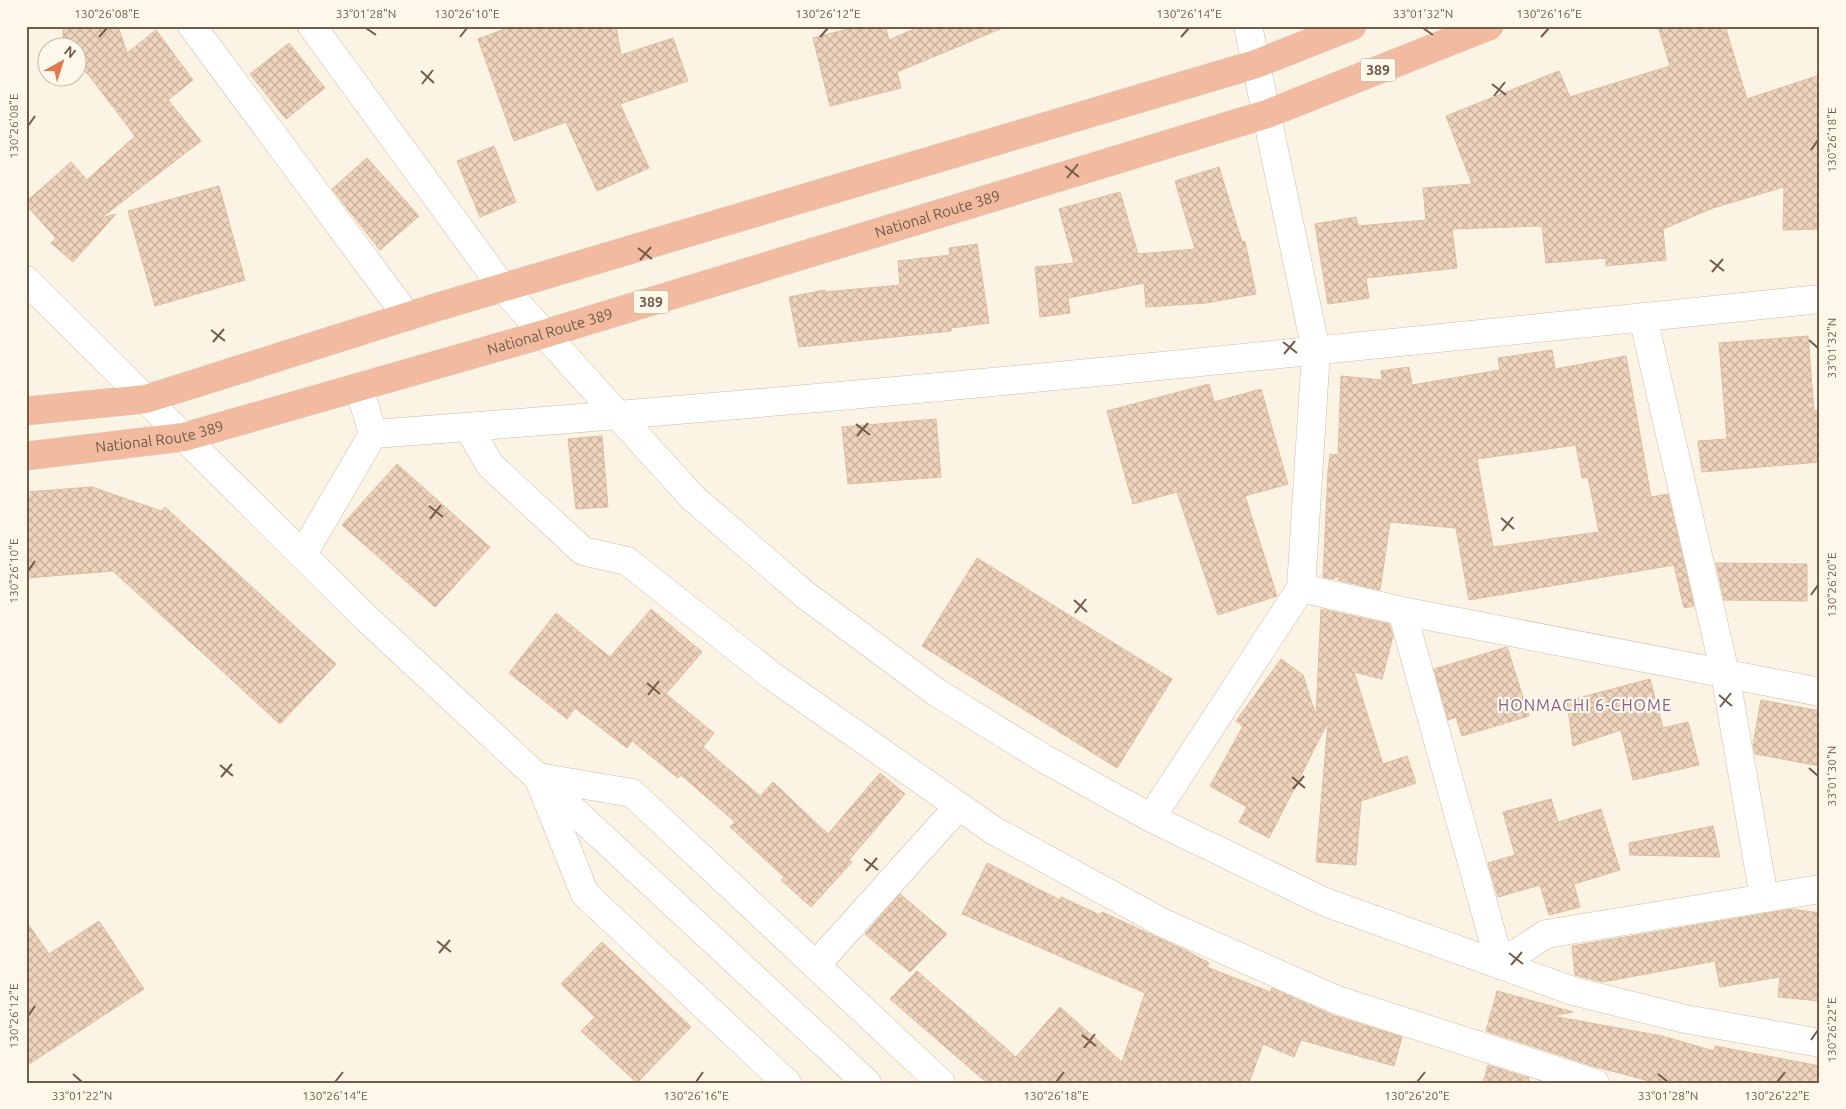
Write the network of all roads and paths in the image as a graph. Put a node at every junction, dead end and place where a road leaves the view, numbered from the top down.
1 (192, 26) edge
2 (312, 26) edge
3 (1248, 26) edge
4 (1352, 26) edge
5 (1489, 26) edge
6 (1256, 64) junction
7 (1267, 114) junction
8 (26, 280) edge
9 (503, 288) junction
10 (1820, 299) edge
11 (407, 316) junction
12 (1643, 317) junction
13 (544, 334) junction
14 (1316, 351) junction
15 (360, 387) junction
16 (146, 399) junction
17 (26, 411) edge
18 (618, 416) junction
19 (468, 427) junction
20 (374, 434) junction
21 (184, 437) junction
22 (26, 456) edge
23 (302, 554) junction
24 (1301, 588) junction
25 (1402, 611) junction
26 (1725, 673) junction
27 (1820, 692) edge
28 (538, 777) junction
29 (958, 807) junction
30 (1151, 818) junction
31 (1820, 889) edge
32 (1764, 898) junction
33 (1500, 964) junction
34 (816, 965) junction
35 (1820, 1043) edge
36 (787, 1083) edge
37 (867, 1083) edge
38 (942, 1083) edge
39 (1595, 1083) edge

1 - 11 street
2 - 9 street
3 - 6 street
4 - 6 highway
5 - 7 highway, 389
6 - 7 street
6 - 9 highway
7 - 13 highway, National Route 389 / 389
7 - 14 street
8 - 16 street
9 - 11 highway
9 - 13 street
10 - 12 street
11 - 16 highway
12 - 14 street
12 - 26 street
13 - 15 highway, National Route 389 / 389
13 - 18 street
14 - 18 street
14 - 24 street
15 - 20 street
15 - 21 highway, National Route 389 / 389
16 - 17 highway
16 - 21 street
18 - 19 street
18 - 30 street
19 - 20 street
19 - 29 street
20 - 23 street
21 - 22 highway, National Route 389 / 389
21 - 23 street
23 - 28 street
24 - 25 street
24 - 30 street
25 - 26 street
25 - 33 street
26 - 27 street
26 - 32 street
28 - 34 street
28 - 36 street
28 - 37 street
29 - 34 street
29 - 39 street
30 - 33 street
31 - 32 street
32 - 33 street
33 - 35 street
34 - 38 street

